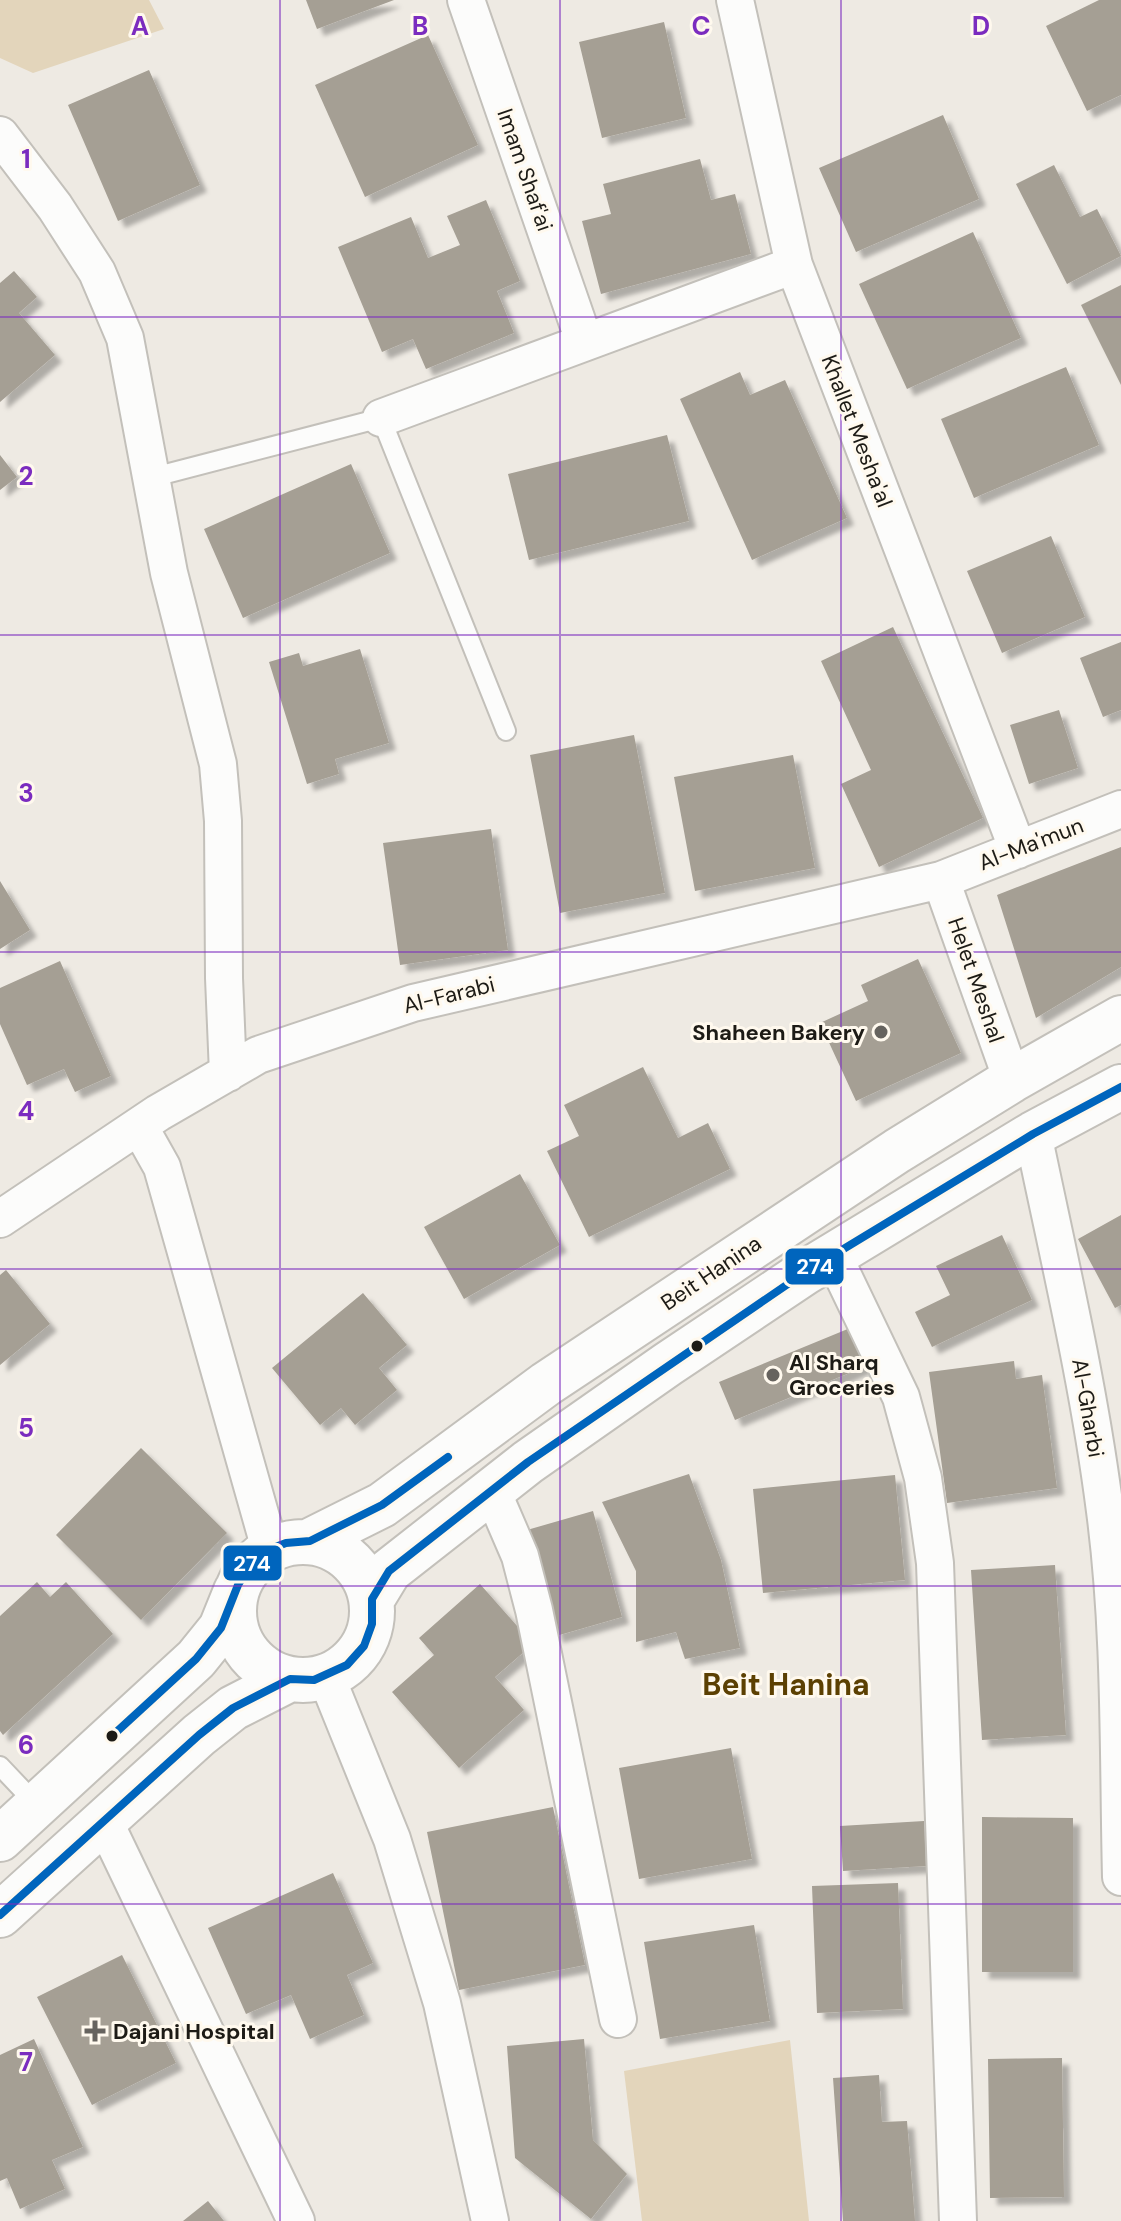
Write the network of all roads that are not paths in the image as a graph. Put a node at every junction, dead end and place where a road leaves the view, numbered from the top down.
1 (466, 0) edge
2 (735, 0) edge
3 (0, 135) edge
4 (794, 265) junction
5 (584, 341) junction
6 (381, 418) junction
7 (150, 478) junction
8 (506, 731) dead end
9 (1121, 809) edge
10 (1018, 850) junction
11 (941, 880) junction
12 (1121, 1018) edge
13 (228, 1073) junction
14 (1012, 1080) junction
15 (1121, 1087) edge
16 (139, 1126) junction
17 (1033, 1134) junction
18 (0, 1219) edge
19 (833, 1255) junction
20 (492, 1491) junction
21 (1113, 1511) edge
22 (290, 1545) junction
23 (238, 1585) junction
24 (372, 1599) junction
25 (308, 1678) junction
26 (0, 1766) edge
27 (37, 1805) junction
28 (104, 1821) junction
29 (0, 1839) edge
30 (1121, 1877) edge
31 (0, 1915) edge
32 (618, 2019) dead end
33 (296, 2221) edge
34 (490, 2221) edge
35 (958, 2221) edge

1 - 5 street, Imam Shaf'ai
2 - 4 street, Khallet Mesha'al
3 - 7 street
4 - 5 street
4 - 10 street, Khallet Mesha'al
5 - 6 street
6 - 7 lane
6 - 8 lane
7 - 13 street
9 - 10 street, Al-Ma'mun
10 - 11 street, Al-Ma'mun
11 - 13 street, Al-Farabi
11 - 14 street, Helet Meshal
12 - 14 street, Beit Hanina
13 - 16 street, Al-Farabi
14 - 22 street, Beit Hanina
15 - 17 street
16 - 18 street, Al-Farabi
16 - 22 street
17 - 19 street
17 - 21 street, Al-Gharbi
19 - 20 street
19 - 35 street
20 - 24 street
20 - 32 street
21 - 30 street, Al-Gharbi
22 - 23 street
22 - 24 street
23 - 25 street
23 - 27 street
24 - 25 street
25 - 28 street
25 - 34 street
26 - 27 lane
27 - 29 street
28 - 31 street
28 - 33 street

